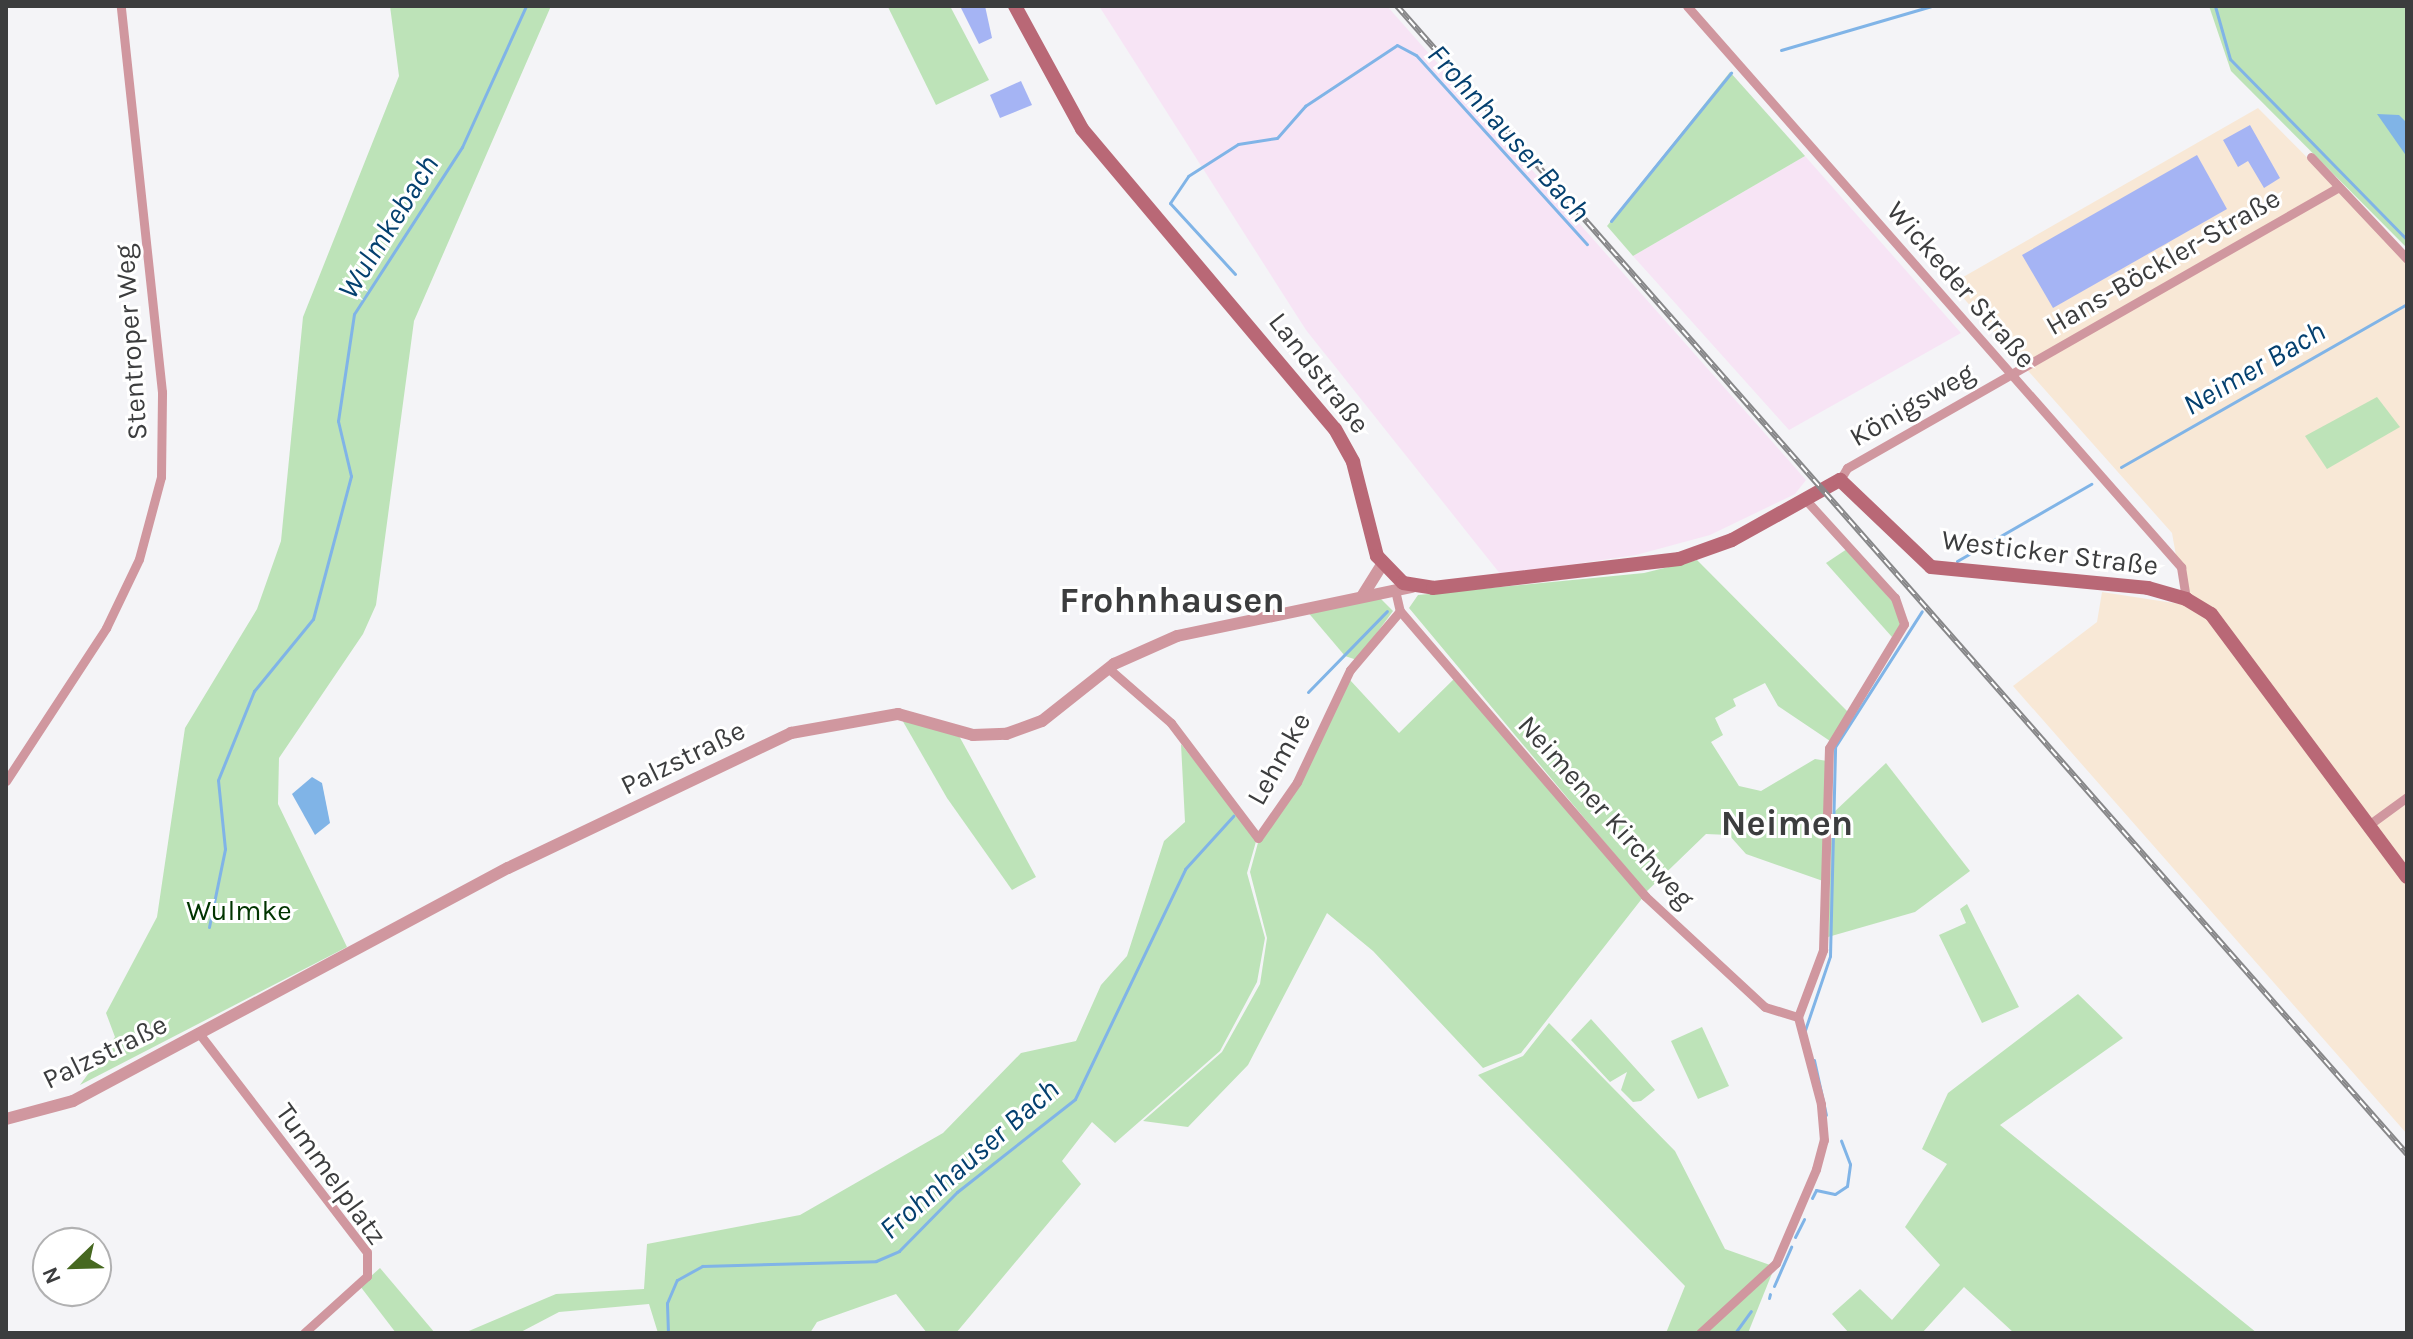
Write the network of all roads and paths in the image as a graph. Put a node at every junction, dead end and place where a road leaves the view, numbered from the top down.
1 (121, 6) edge
2 (1015, 6) edge
3 (1687, 6) edge
4 (1746, 56) dead end
5 (1736, 61) junction
6 (2311, 157) dead end
7 (2337, 188) junction
8 (2407, 259) edge
9 (2010, 374) junction
10 (1833, 482) junction
11 (1804, 498) junction
12 (1382, 564) junction
13 (1412, 587) junction
14 (1395, 590) junction
15 (1363, 595) junction
16 (2186, 599) junction
17 (1400, 611) junction
18 (1108, 668) junction
19 (6, 781) edge
20 (2407, 797) edge
21 (2370, 824) junction
22 (2407, 877) edge
23 (1798, 1017) junction
24 (198, 1032) junction
25 (6, 1119) edge
26 (304, 1333) edge
27 (1700, 1333) edge

1 - 19 street, Stentroper Weg
2 - 12 main road, Landstraße
3 - 5 street, Wickeder Straße
4 - 5 street
5 - 9 street, Wickeder Straße
6 - 7 street
7 - 8 street
7 - 9 street, Hans-Böckler-Straße
9 - 10 street, Königsweg
9 - 16 street, Wickeder Straße
10 - 11 main road
10 - 16 main road, Westicker Straße
11 - 13 main road
11 - 23 street
12 - 13 main road
12 - 15 street
13 - 14 street, Palzstraße
14 - 15 street, Palzstraße
14 - 17 street
15 - 18 street, Palzstraße
16 - 21 main road, Westicker Straße
17 - 18 street, Lehmke
17 - 23 street, Neimener Kirchweg
18 - 24 street, Palzstraße
20 - 21 street
21 - 22 main road, Westicker Straße
23 - 27 street
24 - 25 street, Palzstraße
24 - 26 street, Tummelplatz

